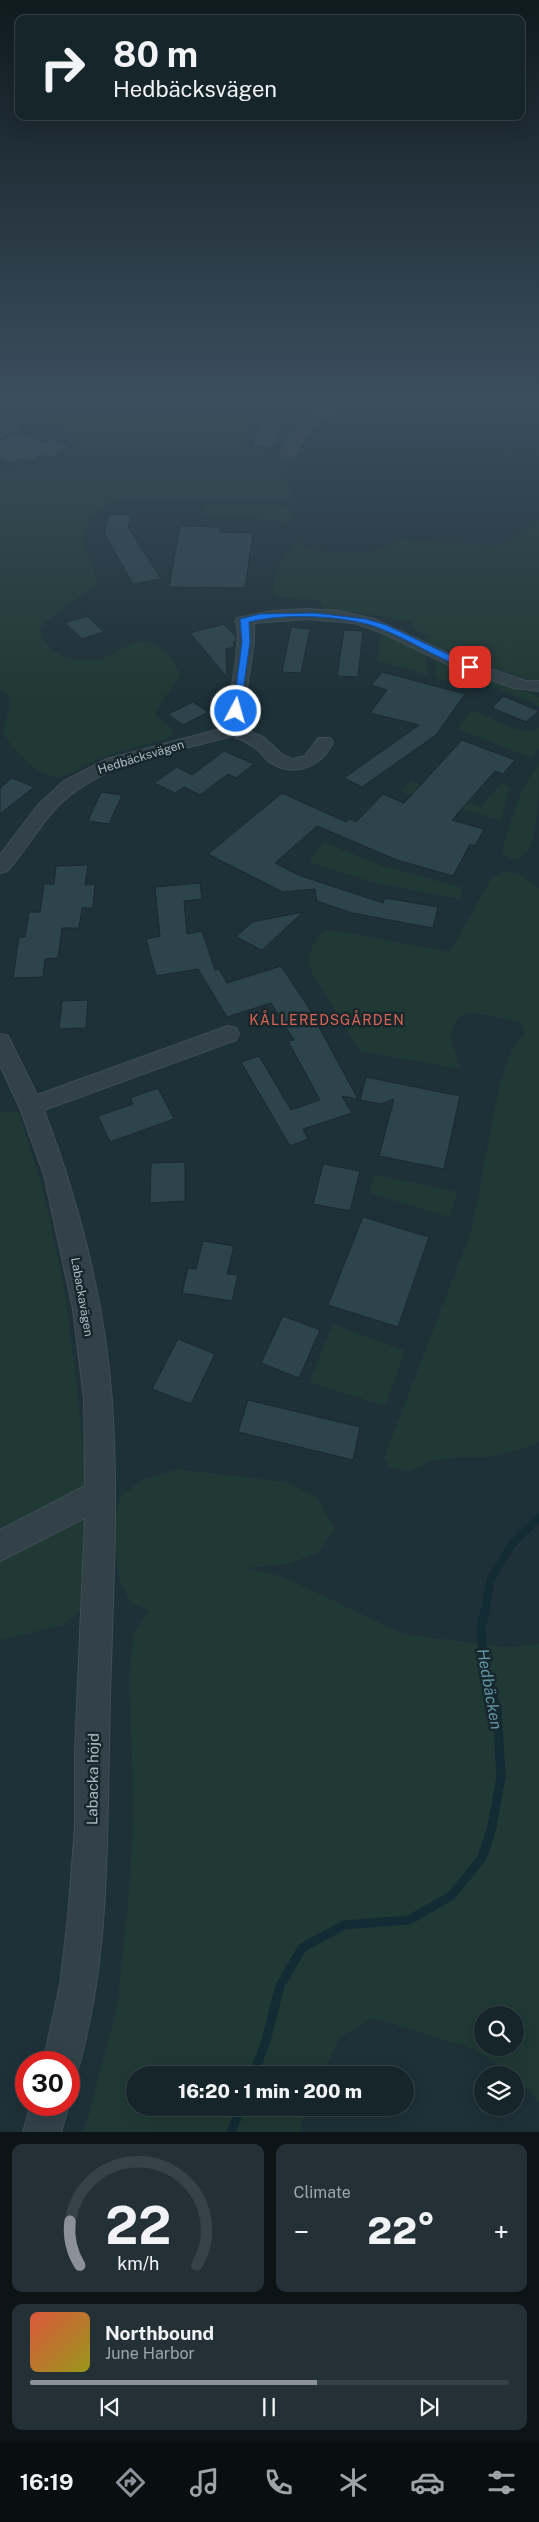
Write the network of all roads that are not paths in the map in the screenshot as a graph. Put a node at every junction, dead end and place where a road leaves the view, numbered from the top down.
1 (539, 686) edge
2 (232, 731) junction
3 (324, 742) dead end
4 (0, 867) edge
5 (228, 1034) dead end
6 (0, 1042) edge
7 (30, 1106) junction
8 (100, 1494) junction
9 (0, 1546) edge
10 (64, 2051) edge
11 (47, 2116) edge
12 (42, 2132) edge

1 - 2 street
2 - 3 street
2 - 4 street, Hedbäcksvägen
5 - 7 street
6 - 7 street, Labackavägen
7 - 8 street, Labackavägen
8 - 9 street
8 - 10 street, Labacka höjd
11 - 12 street

